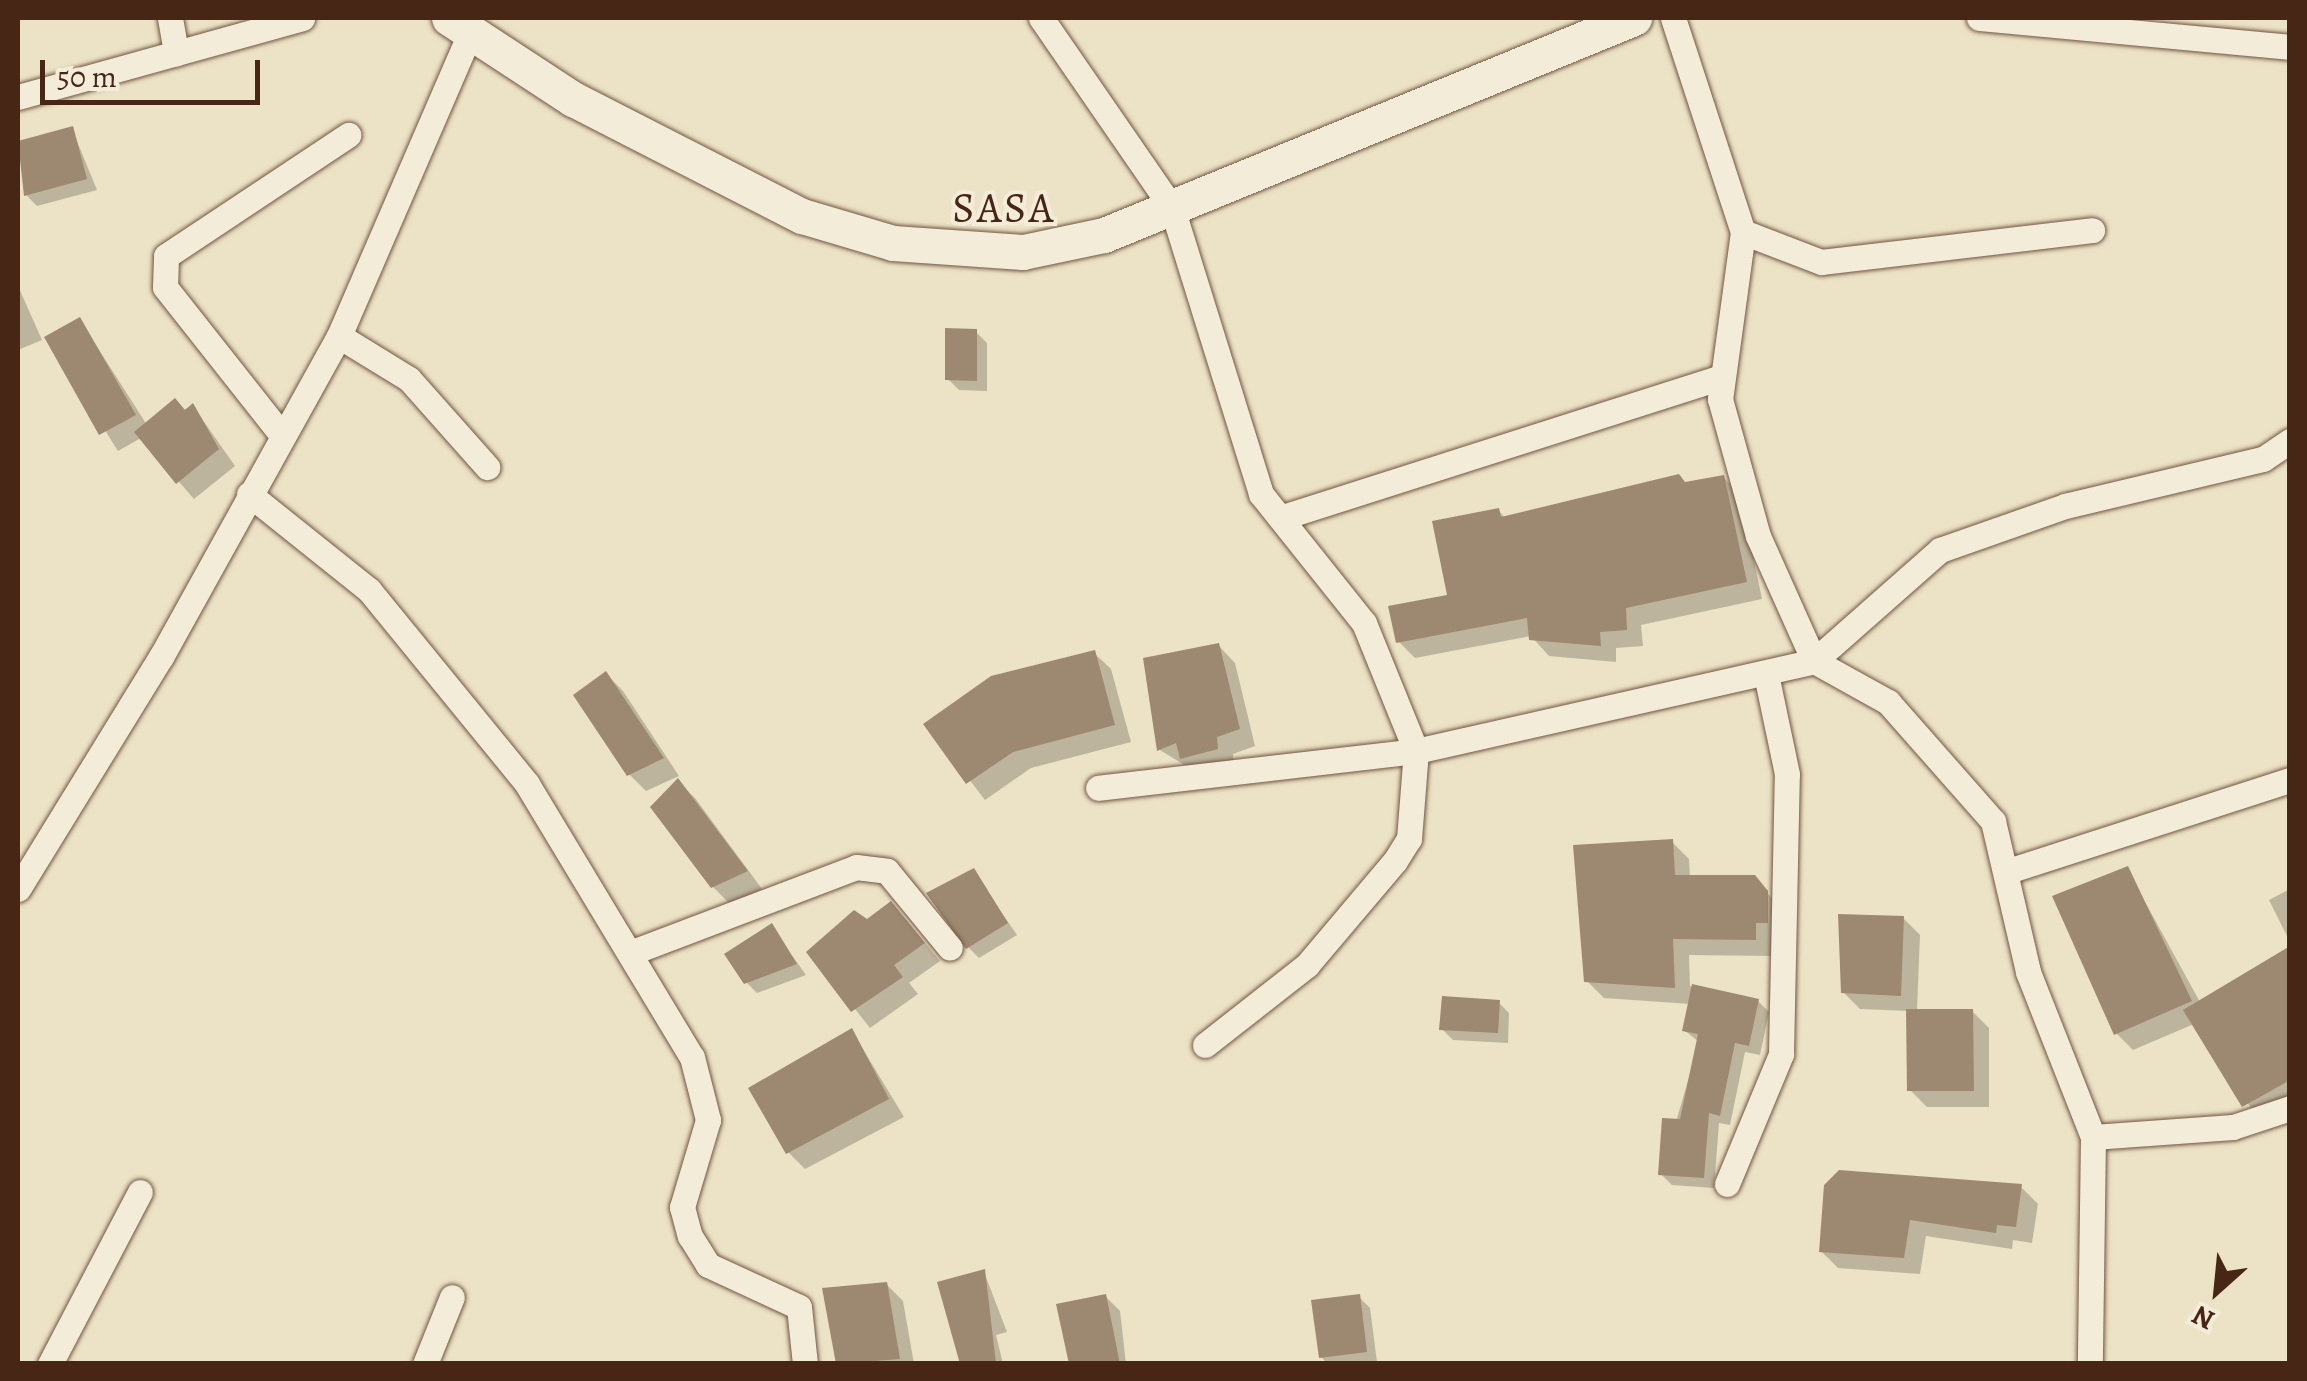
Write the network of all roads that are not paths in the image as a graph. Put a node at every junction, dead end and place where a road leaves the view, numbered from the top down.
1 (170, 18) edge
2 (302, 18) edge
3 (1041, 18) edge
4 (1634, 18) edge
5 (1674, 18) edge
6 (1979, 18) edge
7 (459, 26) edge
8 (2290, 47) edge
9 (176, 53) junction
10 (18, 97) edge
11 (348, 135) dead end
12 (1172, 208) junction
13 (2092, 230) dead end
14 (1744, 232) junction
15 (339, 336) junction
16 (1719, 378) junction
17 (281, 434) junction
18 (2290, 441) edge
19 (487, 467) dead end
20 (249, 494) junction
21 (1283, 516) junction
22 (1814, 662) junction
23 (1766, 674) junction
24 (1416, 751) junction
25 (2290, 780) edge
26 (1098, 788) dead end
27 (2008, 872) junction
28 (18, 889) edge
29 (950, 948) dead end
30 (630, 953) junction
31 (1205, 1045) dead end
32 (2290, 1108) edge
33 (2093, 1138) junction
34 (1727, 1184) dead end
35 (140, 1192) dead end
36 (452, 1297) dead end
37 (50, 1364) edge
38 (425, 1364) edge
39 (806, 1364) edge
40 (2090, 1364) edge

1 - 9 street
2 - 9 street
3 - 12 street
4 - 12 street
5 - 14 street
6 - 8 street
7 - 12 street
7 - 15 street
9 - 10 street
11 - 17 street
12 - 21 street
13 - 14 street
14 - 16 street
15 - 17 street
15 - 19 street
16 - 21 street
16 - 22 street
17 - 20 street
18 - 22 street
20 - 28 street
20 - 30 street
21 - 24 street
22 - 23 street
22 - 27 street
23 - 24 street
23 - 34 street
24 - 26 street
24 - 31 street
25 - 27 street
27 - 33 street
29 - 30 street
30 - 39 street
32 - 33 street
33 - 40 street
35 - 37 street
36 - 38 street

